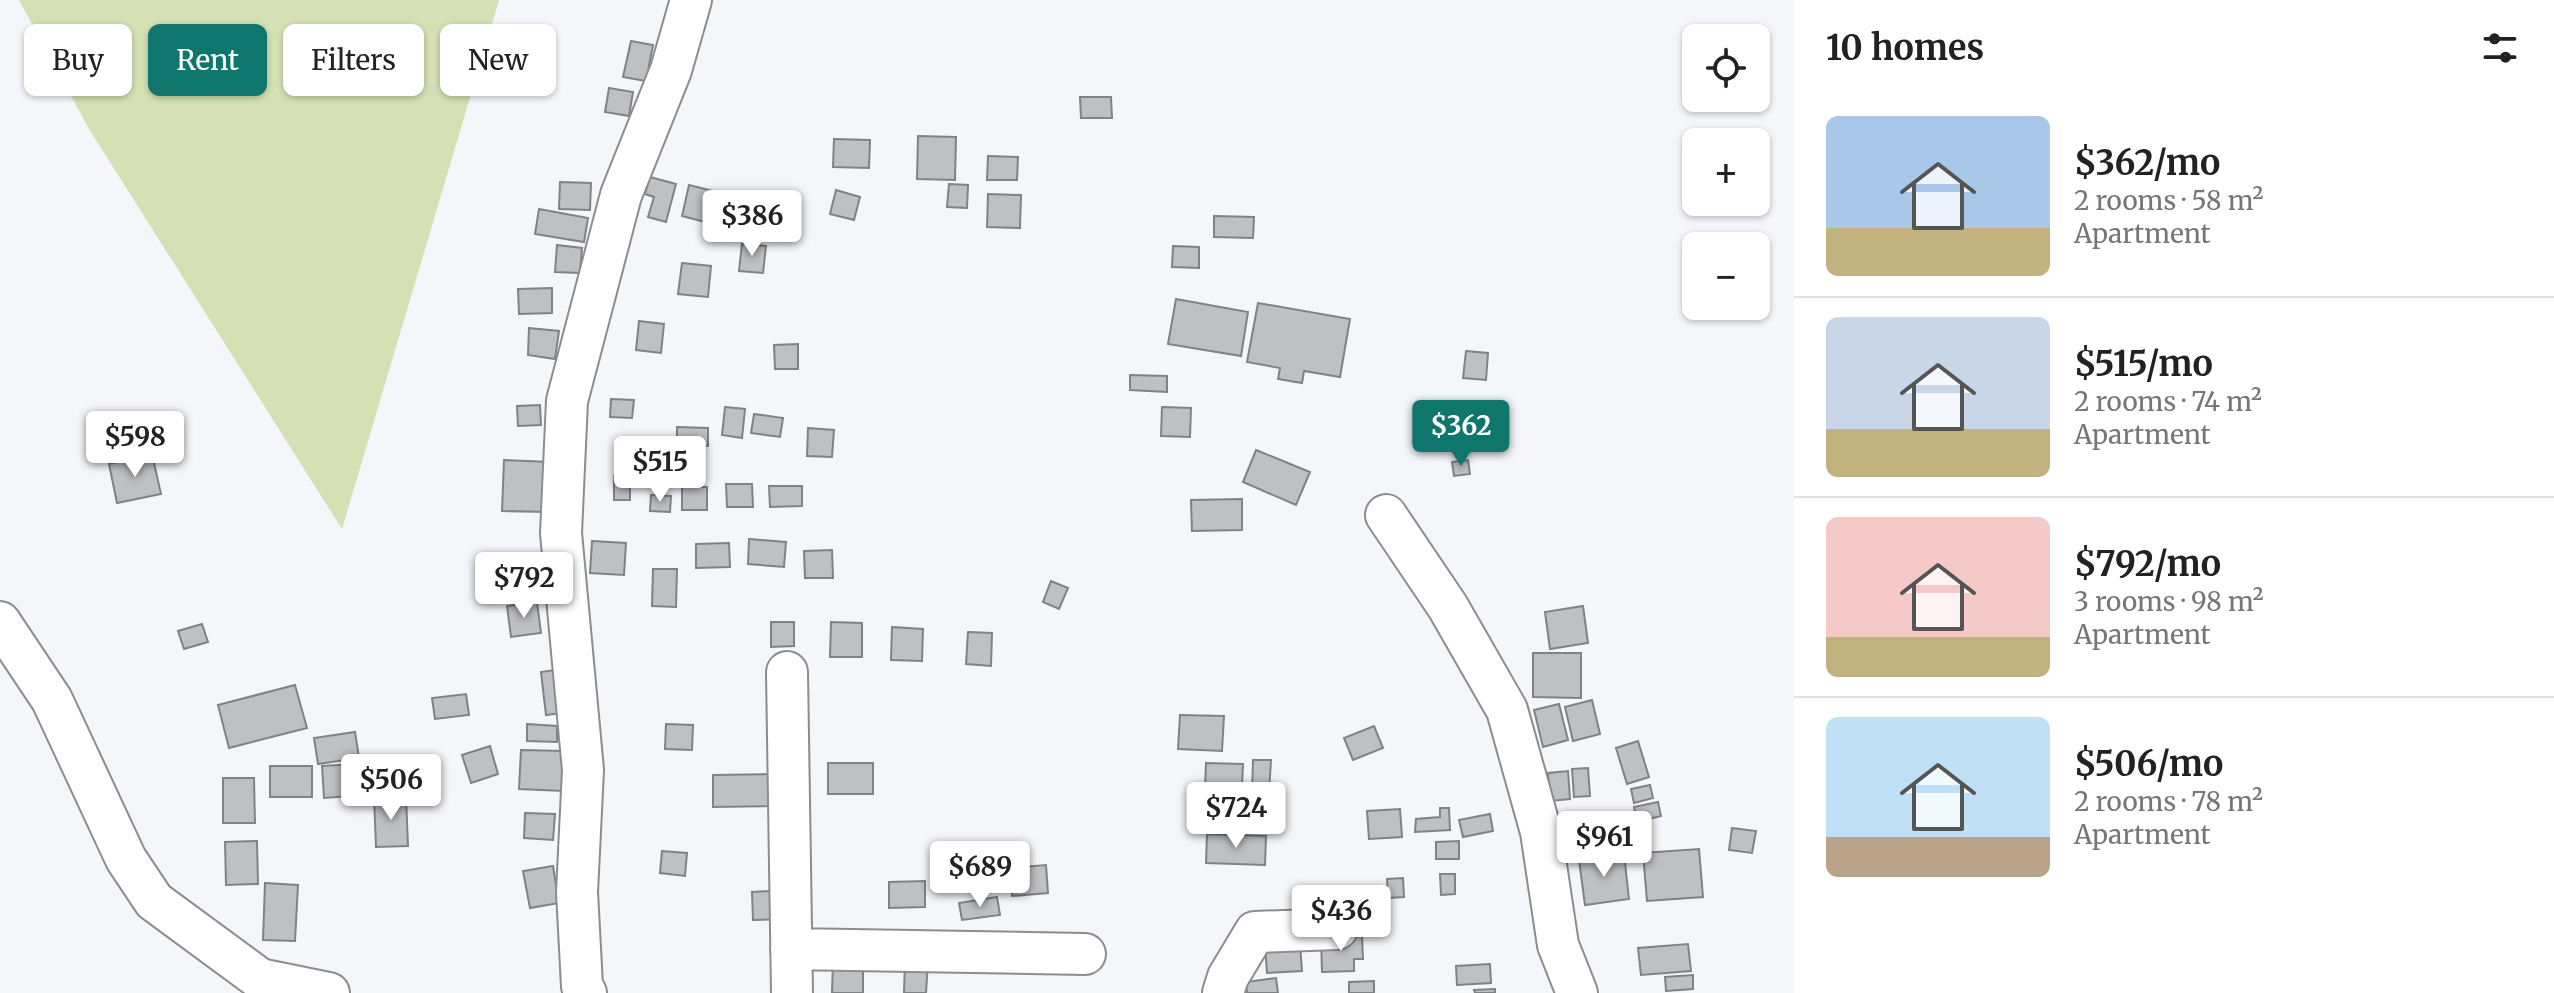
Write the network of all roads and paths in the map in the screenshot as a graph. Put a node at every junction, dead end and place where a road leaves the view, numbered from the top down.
1 (691, 0) edge
2 (1386, 515) dead end
3 (0, 622) edge
4 (787, 672) dead end
5 (1337, 929) dead end
6 (791, 949) junction
7 (1085, 954) dead end
8 (329, 993) edge
9 (586, 993) edge
10 (792, 993) edge
11 (1223, 993) edge
12 (1577, 993) edge

1 - 9 street
2 - 12 street
3 - 8 street
4 - 6 street
5 - 11 street
6 - 7 street
6 - 10 street

